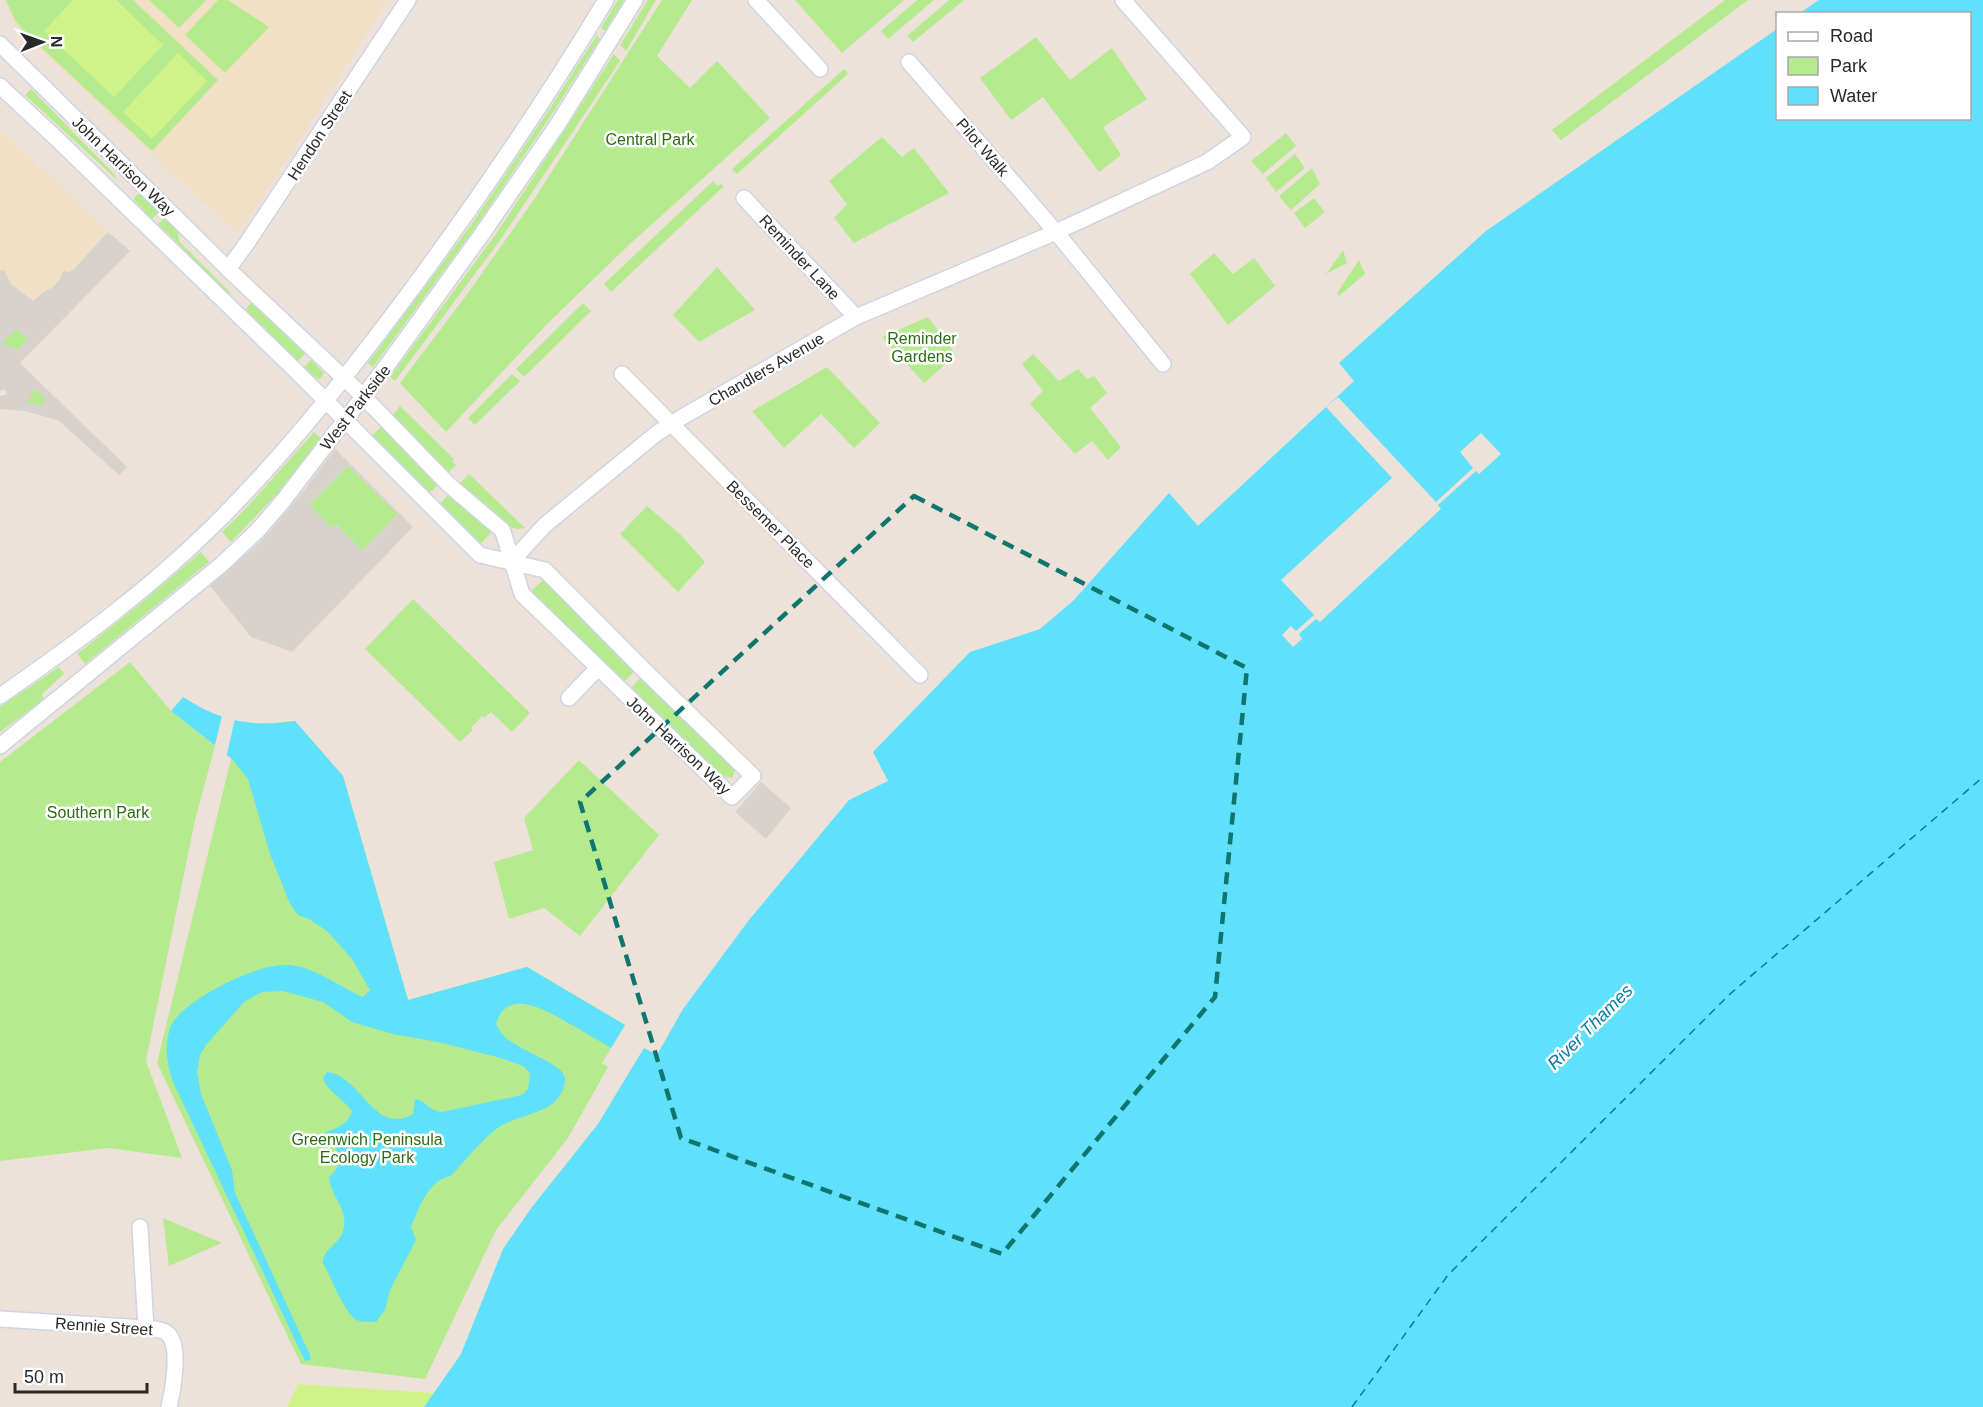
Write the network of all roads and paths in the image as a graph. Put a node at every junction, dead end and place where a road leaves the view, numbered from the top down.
1 (408, 0) edge
2 (606, 0) edge
3 (635, 0) edge
4 (756, 0) edge
5 (1123, 0) edge
6 (0, 44) edge
7 (909, 62) dead end
8 (820, 69) dead end
9 (0, 86) edge
10 (744, 198) dead end
11 (1056, 232) junction
12 (228, 269) junction
13 (248, 287) junction
14 (230, 306) junction
15 (856, 317) junction
16 (1163, 364) dead end
17 (622, 374) dead end
18 (344, 378) junction
19 (363, 396) junction
20 (326, 402) junction
21 (345, 421) junction
22 (671, 423) junction
23 (511, 562) junction
24 (598, 668) junction
25 (920, 675) dead end
26 (0, 696) edge
27 (569, 698) dead end
28 (0, 746) edge
29 (140, 1227) dead end
30 (0, 1319) edge
31 (146, 1328) junction
32 (169, 1407) edge

1 - 12 street, Hendon Street
2 - 18 street, West Parkside
3 - 19 street, West Parkside
4 - 8 street
5 - 11 street, Chandlers Avenue
6 - 12 street, John Harrison Way
7 - 11 street, Pilot Walk
9 - 14 street, John Harrison Way
10 - 15 street, Reminder Lane
11 - 15 street, Chandlers Avenue
11 - 16 street
12 - 13 street, John Harrison Way
13 - 14 street
13 - 18 street, John Harrison Way
14 - 20 street, John Harrison Way
15 - 22 street, Chandlers Avenue
17 - 22 street, Bessemer Place
18 - 19 street, John Harrison Way
18 - 20 street, West Parkside
19 - 21 street, West Parkside
19 - 23 street, John Harrison Way
20 - 21 street, John Harrison Way
20 - 26 street, West Parkside
21 - 23 street, John Harrison Way
21 - 28 street, West Parkside
22 - 23 street, Chandlers Avenue
22 - 25 street, Bessemer Place
23 - 24 street, John Harrison Way
23 - 24 street, John Harrison Way
24 - 27 street
29 - 31 street
30 - 31 street, Rennie Street
31 - 32 street, Rennie Street

